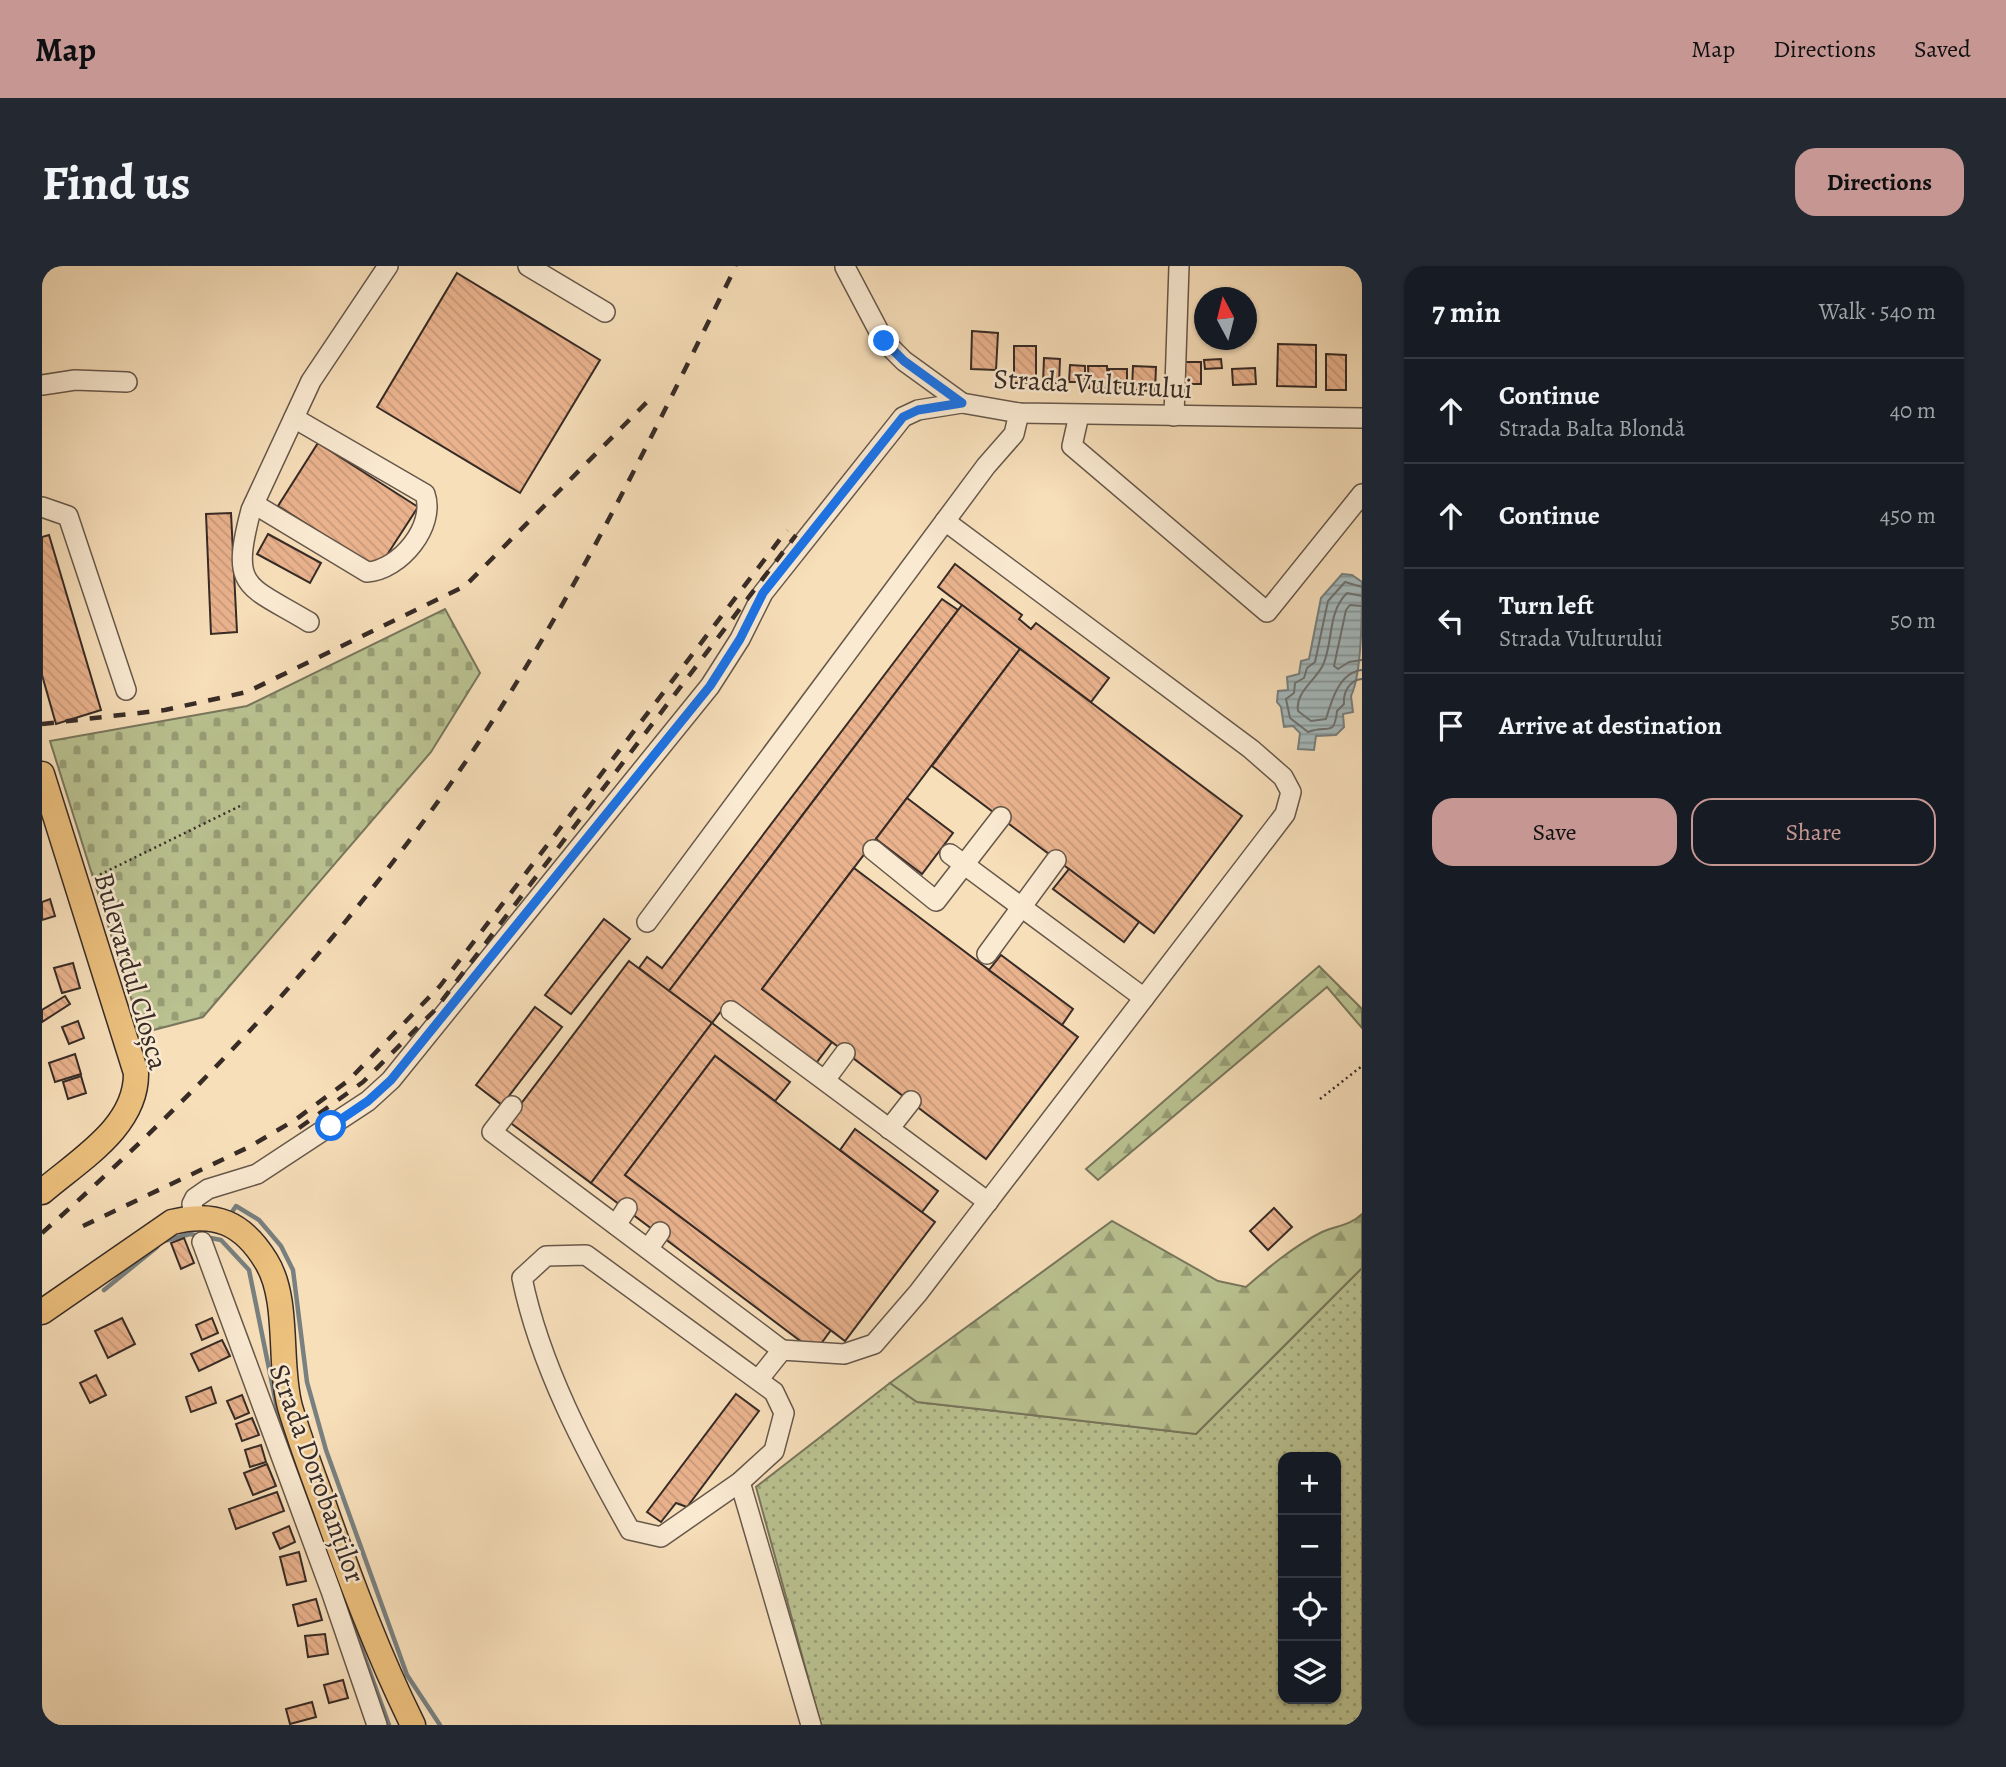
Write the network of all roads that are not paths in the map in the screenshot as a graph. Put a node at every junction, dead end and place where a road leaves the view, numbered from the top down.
1 (388, 266) edge
2 (528, 266) edge
3 (1179, 266) edge
4 (845, 267) edge
5 (605, 312) dead end
6 (127, 382) dead end
7 (42, 385) edge
8 (962, 403) junction
9 (1019, 412) junction
10 (1079, 415) junction
11 (1174, 416) junction
12 (294, 418) junction
13 (1362, 418) edge
14 (1362, 494) edge
15 (254, 504) junction
16 (42, 508) edge
17 (945, 521) junction
18 (309, 622) dead end
19 (126, 690) dead end
20 (42, 774) edge
21 (1001, 817) dead end
22 (876, 859) dead end
23 (957, 859) junction
24 (1056, 860) dead end
25 (1021, 907) junction
26 (647, 922) dead end
27 (987, 954) dead end
28 (1144, 998) junction
29 (731, 1011) dead end
30 (845, 1053) dead end
31 (825, 1080) junction
32 (911, 1101) dead end
33 (512, 1106) dead end
34 (889, 1129) junction
35 (42, 1192) edge
36 (988, 1202) junction
37 (627, 1208) dead end
38 (194, 1217) junction
39 (616, 1225) junction
40 (660, 1233) dead end
41 (202, 1242) dead end
42 (648, 1249) junction
43 (42, 1312) edge
44 (782, 1350) junction
45 (758, 1380) junction
46 (740, 1482) junction
47 (400, 1698) junction
48 (377, 1725) edge
49 (413, 1725) edge
50 (419, 1725) edge
51 (811, 1725) edge

1 - 12 street
2 - 5 street
3 - 11 street
4 - 8 street, Strada Vulturului
6 - 7 street
8 - 9 street, Strada Vulturului
8 - 38 street
9 - 10 street, Strada Vulturului
9 - 17 street
10 - 11 street, Strada Vulturului
10 - 14 street
11 - 13 street, Strada Vulturului
12 - 15 street
12 - 15 street
15 - 18 street
16 - 19 street
17 - 26 street
17 - 28 street
20 - 35 main road, Bulevardul Cloșca
21 - 23 street
22 - 23 street
23 - 25 street
24 - 25 street
25 - 27 street
25 - 28 street
28 - 36 street
29 - 31 street
30 - 31 street
31 - 34 street
32 - 34 street
33 - 39 street
34 - 36 street
36 - 44 street
37 - 39 street
38 - 43 main road
38 - 47 main road
39 - 42 street
40 - 42 street
41 - 48 street, Strada Dorobanților
42 - 44 street
44 - 45 street
45 - 46 street
45 - 46 street
46 - 51 street
47 - 49 main road
47 - 50 main road

